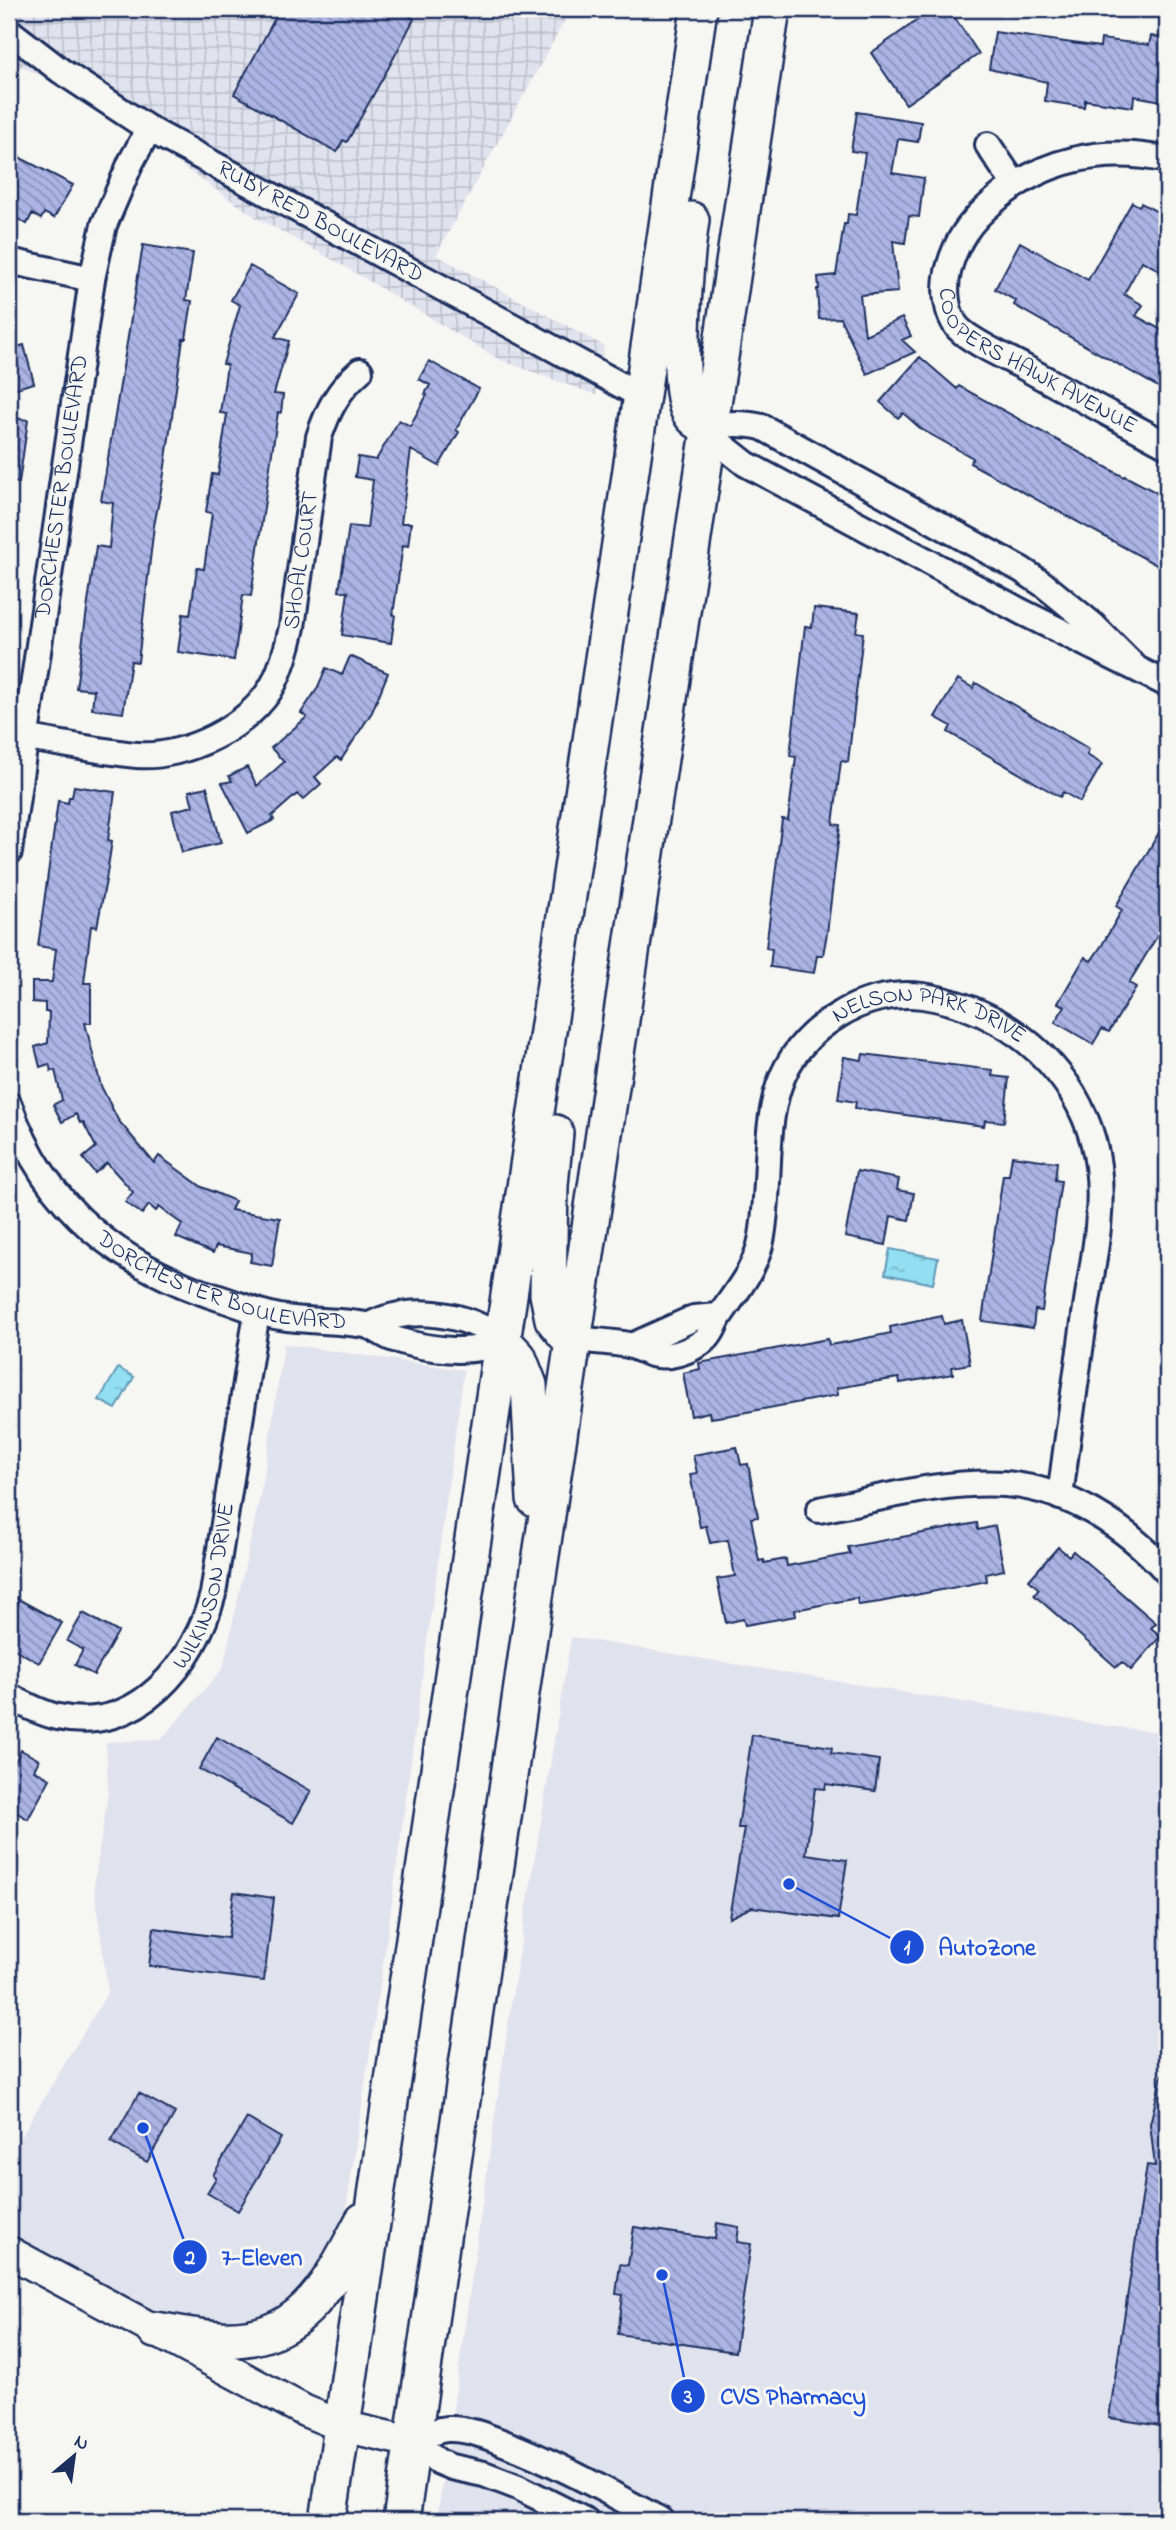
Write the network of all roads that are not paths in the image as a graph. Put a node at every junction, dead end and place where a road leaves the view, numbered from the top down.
1 (699, 9) edge
2 (722, 9) edge
3 (772, 9) edge
4 (9, 31) edge
5 (149, 129) junction
6 (988, 145) dead end
7 (1167, 160) edge
8 (1015, 185) junction
9 (9, 261) edge
10 (92, 279) junction
11 (360, 371) dead end
12 (641, 396) junction
13 (710, 427) junction
14 (1167, 445) edge
15 (883, 493) junction
16 (864, 528) junction
17 (1135, 667) junction
18 (1167, 684) edge
19 (17, 737) edge
20 (586, 772) junction
21 (9, 852) edge
22 (11, 1119) edge
23 (257, 1312) junction
24 (575, 1339) junction
25 (502, 1340) junction
26 (1060, 1497) junction
27 (819, 1510) dead end
28 (539, 1569) junction
29 (1167, 1572) edge
30 (9, 1696) edge
31 (374, 2199) junction
32 (9, 2252) edge
33 (155, 2330) junction
34 (342, 2426) junction
35 (412, 2442) junction
36 (328, 2521) edge
37 (401, 2521) edge
38 (586, 2521) edge
39 (662, 2521) edge

1 - 12 highway
2 - 13 highway
3 - 13 highway
4 - 5 street, RUBY RED BOULEVARD
5 - 10 street, DORCHESTER BOULEVARD
5 - 12 street, RUBY RED BOULEVARD
6 - 8 street
7 - 8 street, COOPERS HAWK AVENUE
8 - 14 street, COOPERS HAWK AVENUE
9 - 10 street
10 - 19 street, DORCHESTER BOULEVARD
11 - 19 street, SHOAL COURT
12 - 20 highway
13 - 15 street
13 - 16 street
13 - 24 highway
15 - 16 street
15 - 17 street
16 - 17 street
17 - 18 street
19 - 21 street, DORCHESTER BOULEVARD
20 - 24 highway
20 - 25 highway
22 - 23 street, DORCHESTER BOULEVARD
23 - 25 street, DORCHESTER BOULEVARD
23 - 30 street, WILKINSON DRIVE
24 - 26 street, NELSON PARK DRIVE
24 - 28 highway
25 - 28 highway
25 - 31 highway
26 - 27 street
26 - 29 street
28 - 35 highway
31 - 33 highway
31 - 34 highway
32 - 33 main road
33 - 34 main road
34 - 35 main road
34 - 36 highway
35 - 37 highway
35 - 38 street
35 - 39 street

